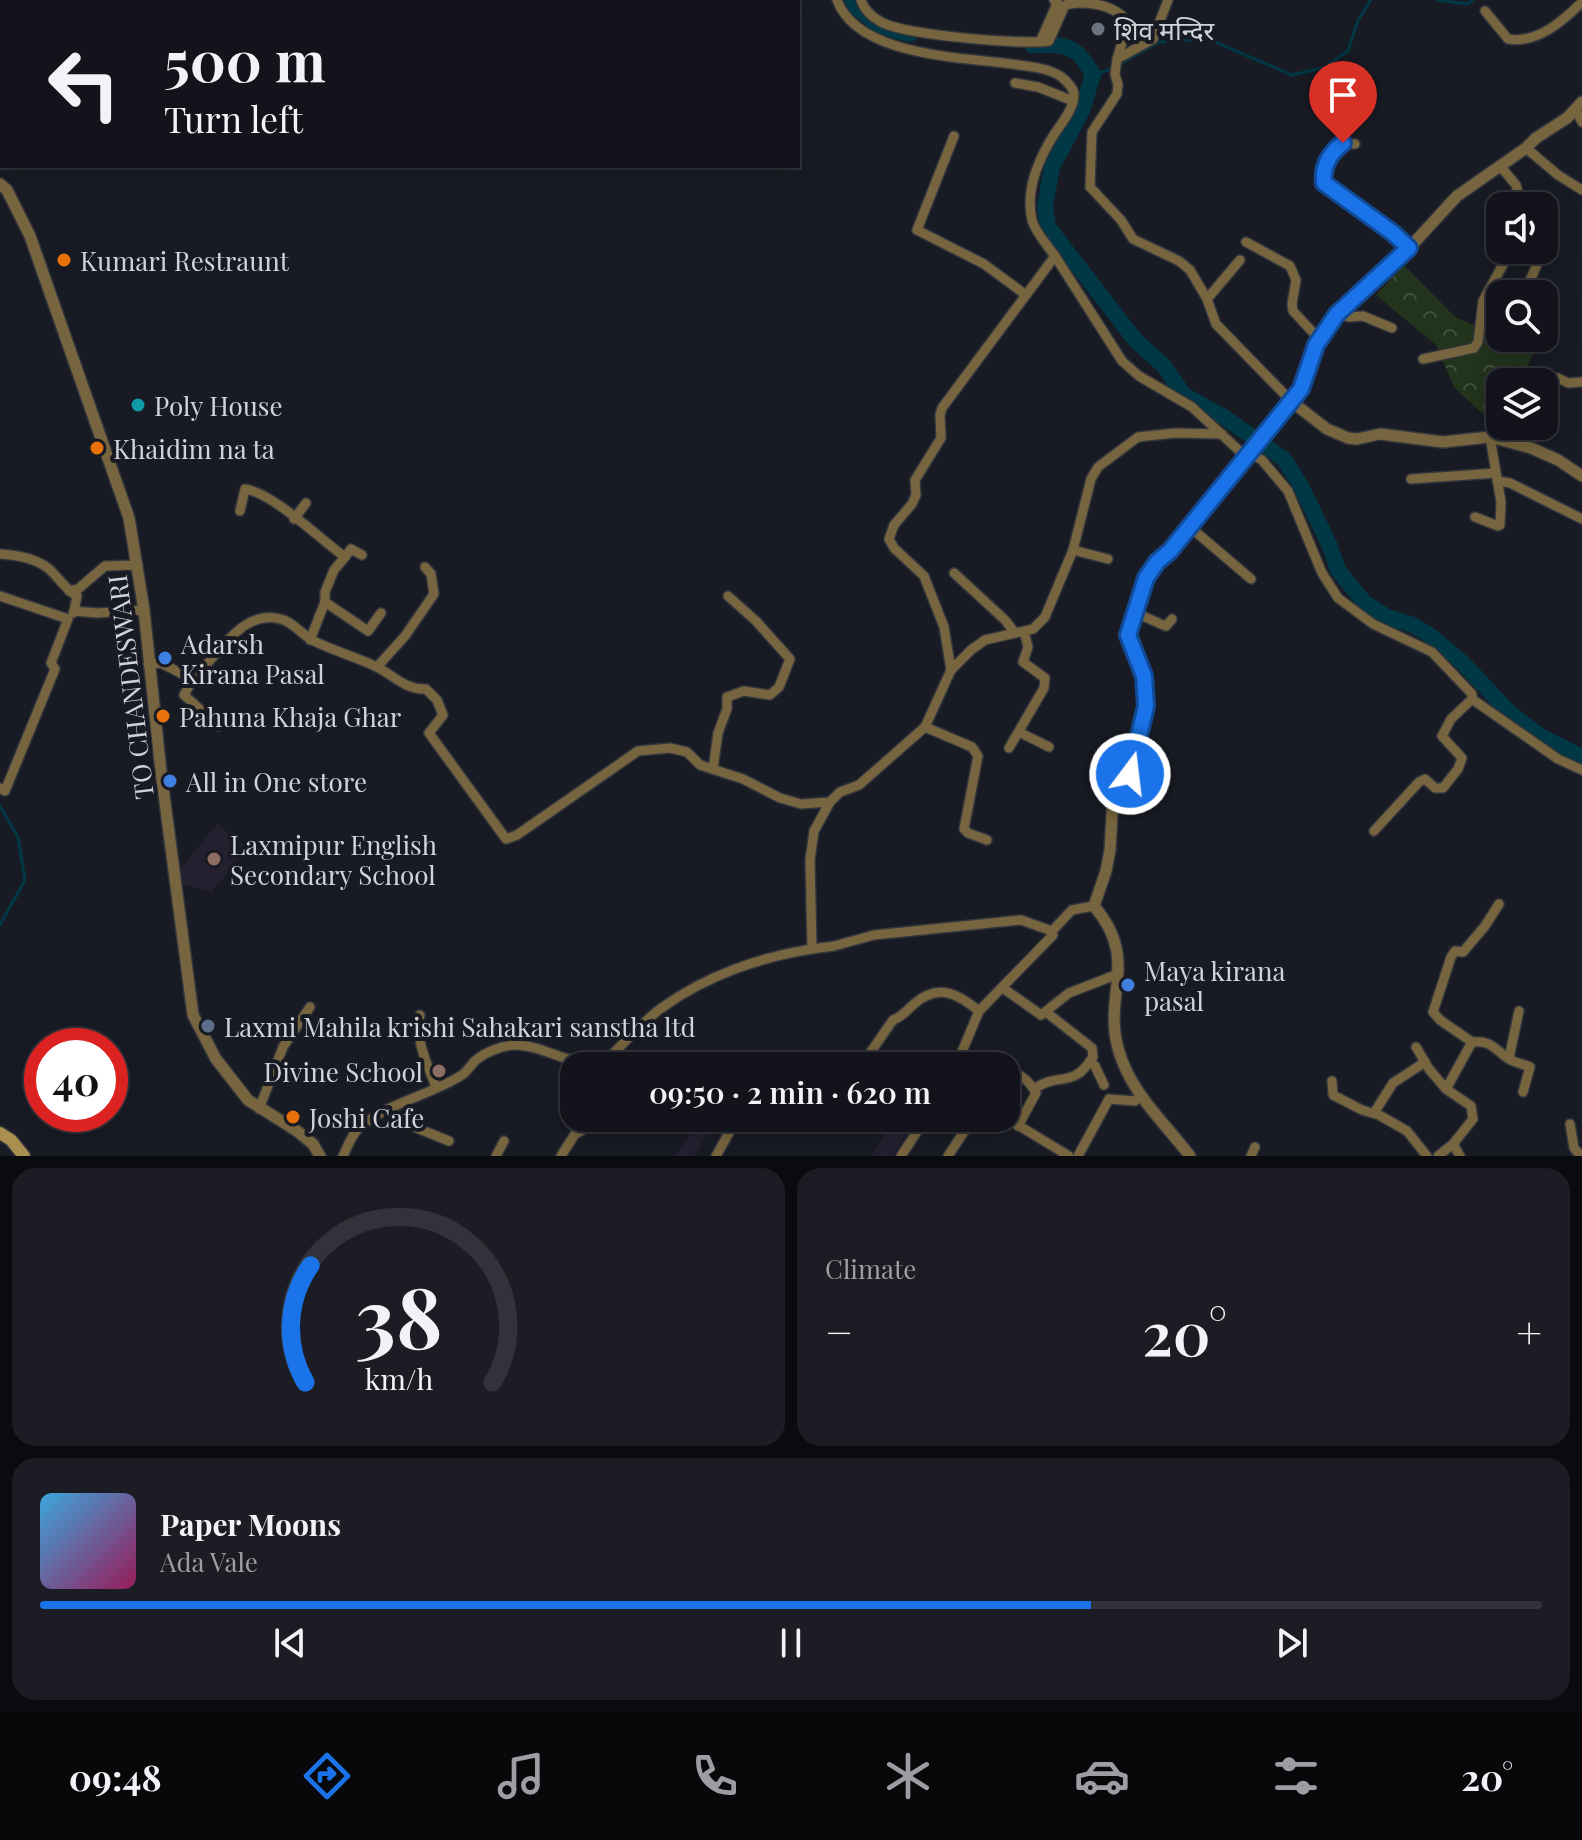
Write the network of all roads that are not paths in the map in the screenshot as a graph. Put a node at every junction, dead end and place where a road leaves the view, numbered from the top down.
1 (837, 0) edge
2 (861, 0) edge
3 (1054, 0) edge
4 (1168, 0) edge
5 (1102, 2) edge
6 (1582, 2) edge
7 (1485, 11) dead end
8 (1040, 42) junction
9 (1117, 59) junction
10 (1015, 83) dead end
11 (1073, 101) junction
12 (1578, 106) edge
13 (1582, 122) edge
14 (954, 136) dead end
15 (1355, 144) dead end
16 (1526, 148) junction
17 (1501, 167) junction
18 (0, 184) edge
19 (1582, 190) edge
20 (1518, 192) edge
21 (1246, 242) dead end
22 (1409, 248) junction
23 (1055, 256) junction
24 (1240, 260) dead end
25 (1503, 264) edge
26 (1026, 295) junction
27 (1207, 299) junction
28 (1337, 314) junction
29 (1392, 328) dead end
30 (1319, 339) junction
31 (1423, 359) dead end
32 (1558, 378) dead end
33 (1582, 382) edge
34 (1292, 402) junction
35 (1222, 434) junction
36 (1486, 437) edge
37 (1490, 440) edge
38 (1501, 440) edge
39 (1250, 453) junction
40 (1582, 476) edge
41 (1496, 477) junction
42 (1411, 479) dead end
43 (306, 503) dead end
44 (240, 511) dead end
45 (1475, 517) dead end
46 (294, 519) junction
47 (1582, 519) edge
48 (1190, 527) junction
49 (1073, 550) junction
50 (0, 554) edge
51 (362, 555) dead end
52 (345, 557) junction
53 (1108, 559) dead end
54 (138, 565) junction
55 (425, 567) dead end
56 (954, 573) dead end
57 (1251, 579) dead end
58 (69, 591) junction
59 (0, 596) edge
60 (728, 596) dead end
61 (325, 602) junction
62 (144, 610) junction
63 (381, 613) dead end
64 (1136, 613) junction
65 (71, 615) junction
66 (1172, 619) dead end
67 (1020, 632) junction
68 (310, 640) junction
69 (148, 664) junction
70 (377, 667) junction
71 (951, 670) junction
72 (194, 677) junction
73 (1472, 699) junction
74 (219, 726) dead end
75 (925, 727) junction
76 (1019, 732) junction
77 (1049, 747) dead end
78 (1009, 748) dead end
79 (713, 769) junction
80 (1582, 770) edge
81 (0, 788) edge
82 (830, 802) junction
83 (1374, 831) dead end
84 (987, 840) dead end
85 (1499, 904) dead end
86 (1094, 906) junction
87 (1052, 931) junction
88 (812, 949) junction
89 (1118, 974) junction
90 (1003, 988) junction
91 (310, 1007) dead end
92 (979, 1011) junction
93 (1519, 1011) dead end
94 (1046, 1012) junction
95 (420, 1015) dead end
96 (1472, 1042) junction
97 (1416, 1047) dead end
98 (620, 1052) edge
99 (871, 1052) edge
100 (962, 1052) edge
101 (560, 1055) edge
102 (1509, 1058) junction
103 (1090, 1061) junction
104 (1425, 1062) junction
105 (1020, 1075) edge
106 (1332, 1081) dead end
107 (1104, 1085) dead end
108 (436, 1087) junction
109 (1034, 1089) junction
110 (1446, 1089) junction
111 (1523, 1092) dead end
112 (1141, 1096) junction
113 (390, 1108) junction
114 (259, 1109) junction
115 (1374, 1113) junction
116 (1020, 1122) edge
117 (1570, 1124) dead end
118 (1020, 1127) edge
119 (579, 1132) edge
120 (729, 1132) edge
121 (918, 1132) edge
122 (964, 1132) edge
123 (0, 1133) edge
124 (449, 1141) dead end
125 (504, 1141) dead end
126 (1453, 1144) junction
127 (906, 1154) edge
128 (24, 1156) edge
129 (320, 1156) edge
130 (343, 1156) edge
131 (496, 1156) edge
132 (561, 1156) edge
133 (716, 1156) edge
134 (948, 1156) edge
135 (1069, 1156) edge
136 (1078, 1156) edge
137 (1190, 1156) edge
138 (1427, 1156) edge
139 (1438, 1156) edge
140 (1460, 1156) edge
141 (1581, 1156) edge

1 - 11 street
2 - 8 street
3 - 8 street
4 - 9 street
5 - 8 street
5 - 9 street
6 - 7 street
9 - 27 street
10 - 11 street
11 - 23 street
12 - 13 street
12 - 16 street
14 - 26 street
15 - 22 street
16 - 17 street
16 - 19 street
17 - 20 street
17 - 22 street
18 - 54 street, TO CHANDESWARI
21 - 30 street
22 - 28 street
23 - 26 street
23 - 35 street
24 - 27 street
25 - 31 street
26 - 71 street
27 - 34 street
28 - 29 street
28 - 30 street
30 - 34 street
32 - 33 street
34 - 36 street
34 - 39 street
35 - 39 street
35 - 49 street
37 - 41 street
38 - 40 street
39 - 48 street
39 - 73 street
41 - 42 street
41 - 45 street
41 - 47 street
43 - 46 street
44 - 46 street
46 - 52 street
48 - 57 street
48 - 64 street
49 - 53 street
49 - 67 street
50 - 58 street
51 - 52 street
52 - 61 street
54 - 58 street
54 - 62 street, TO CHANDESWARI
55 - 70 street
56 - 67 street
58 - 65 street
59 - 65 street
60 - 79 street
61 - 63 street
61 - 68 street
62 - 65 street
62 - 69 street, TO CHANDESWARI
64 - 66 street
64 - 86 street
65 - 81 street
67 - 71 street
67 - 76 street
68 - 70 street
68 - 72 street
69 - 72 street
69 - 114 street, TO CHANDESWARI
70 - 79 street
71 - 75 street
72 - 74 street
73 - 80 street
73 - 83 street
75 - 82 street
75 - 84 street
76 - 77 street
76 - 78 street
79 - 82 street
82 - 88 street
85 - 96 street
86 - 87 street
86 - 89 street
87 - 88 street
87 - 90 street
88 - 98 street
89 - 94 street
89 - 112 street
90 - 92 street
90 - 94 street
91 - 114 street
92 - 99 street
92 - 100 street
93 - 102 street
94 - 103 street
95 - 108 street
96 - 102 street
96 - 110 street
97 - 104 street
101 - 108 street
102 - 111 street
103 - 107 street
103 - 109 street
104 - 110 street
104 - 115 street
105 - 109 street
106 - 115 street
108 - 113 street
109 - 116 street
110 - 126 street
112 - 136 street
112 - 137 street
113 - 124 street
113 - 130 street
114 - 129 street, TO CHANDESWARI
115 - 138 street
117 - 141 street
118 - 135 street
119 - 132 street
120 - 133 street
121 - 127 street
122 - 134 street
123 - 128 main road
125 - 131 street
126 - 139 street
126 - 140 street

